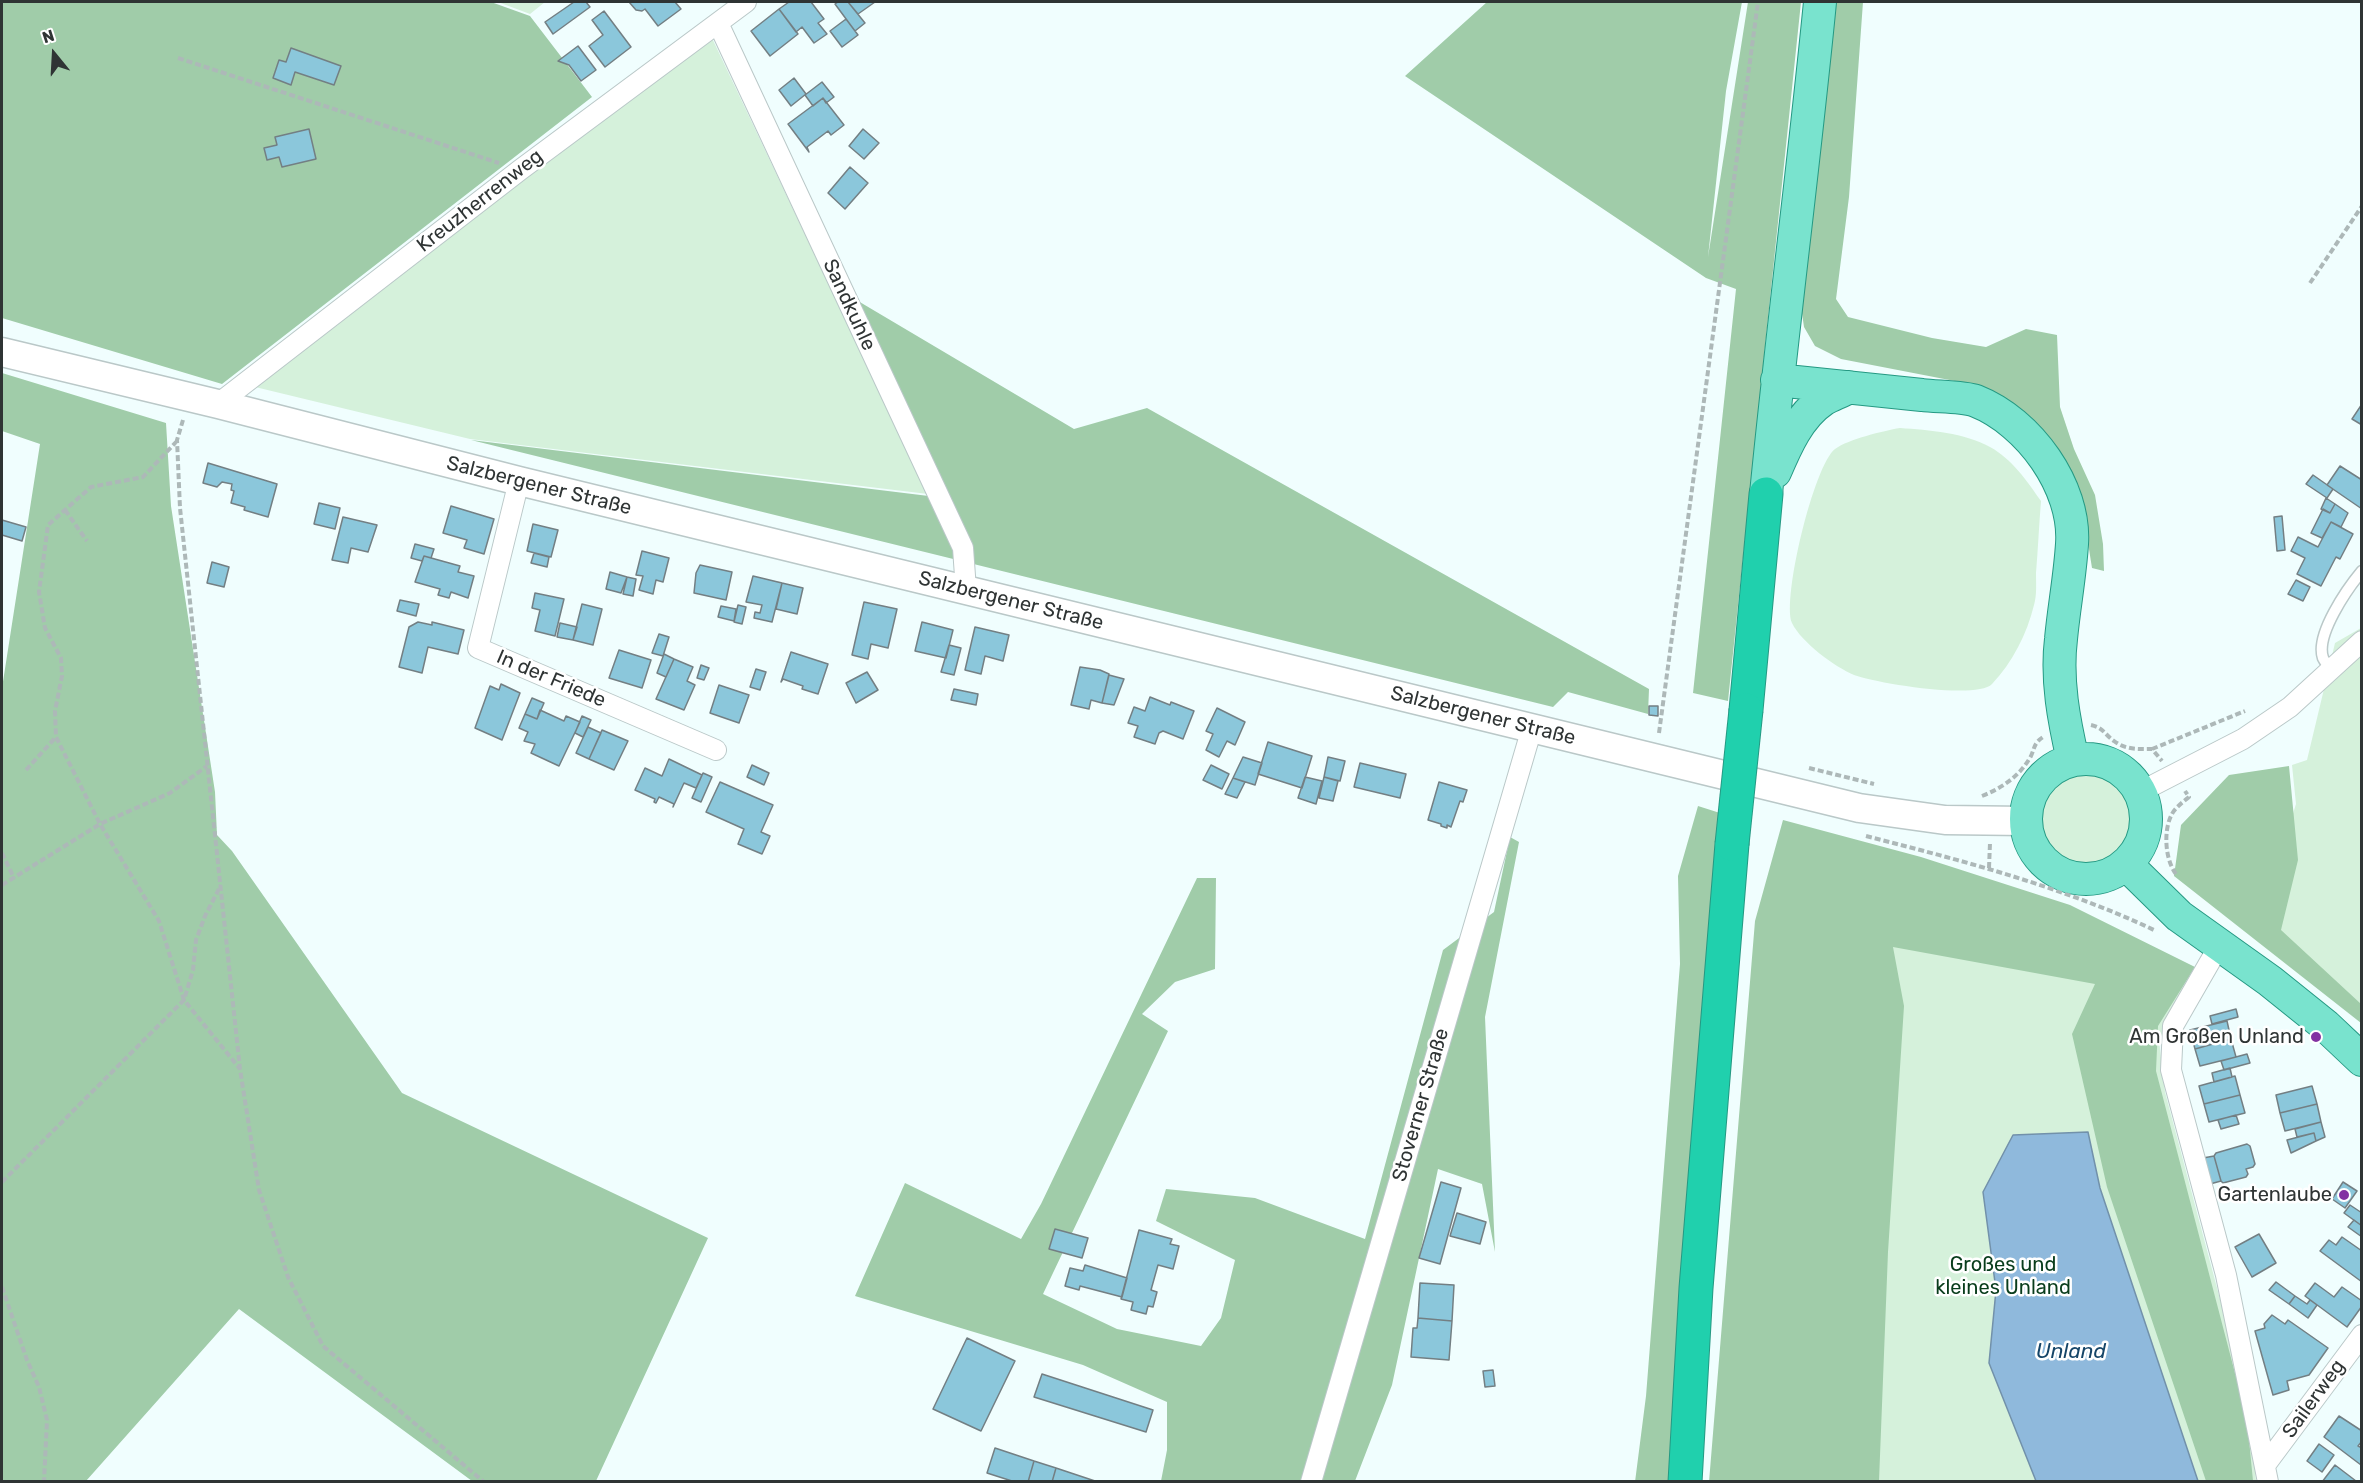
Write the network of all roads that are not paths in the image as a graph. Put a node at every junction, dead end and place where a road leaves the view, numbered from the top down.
1 (746, 2) edge
2 (1820, 2) edge
3 (718, 23) junction
4 (2, 352) edge
5 (1777, 380) junction
6 (1849, 387) junction
7 (204, 401) junction
8 (519, 481) junction
9 (1766, 494) junction
10 (2361, 571) edge
11 (966, 590) junction
12 (2361, 641) edge
13 (2331, 670) junction
14 (1532, 728) junction
15 (716, 750) dead end
16 (2073, 760) junction
17 (2140, 792) junction
18 (2025, 821) junction
19 (2126, 864) junction
20 (2219, 946) junction
21 (2361, 1060) edge
22 (2361, 1335) edge
23 (2268, 1477) edge
24 (1311, 1482) edge
25 (1685, 1482) edge

1 - 3 street, Kreuzherrenweg
2 - 5 main road
3 - 7 street, Kreuzherrenweg
3 - 11 street, Sandkuhle
4 - 7 main road, Salzbergener Straße
5 - 6 main road
5 - 9 main road
6 - 9 main road
6 - 16 main road
7 - 8 main road, Salzbergener Straße
8 - 11 main road, Salzbergener Straße
8 - 15 street, In der Friede
9 - 25 highway, bridge
10 - 13 lane
11 - 14 main road, Salzbergener Straße
12 - 13 street
13 - 17 street
14 - 18 main road, Salzbergener Straße
14 - 24 street, Stoverner Straße
16 - 17 main road
16 - 18 main road
17 - 19 main road
18 - 19 main road
19 - 20 main road
20 - 21 main road
20 - 23 street
22 - 23 street, Sailerweg

